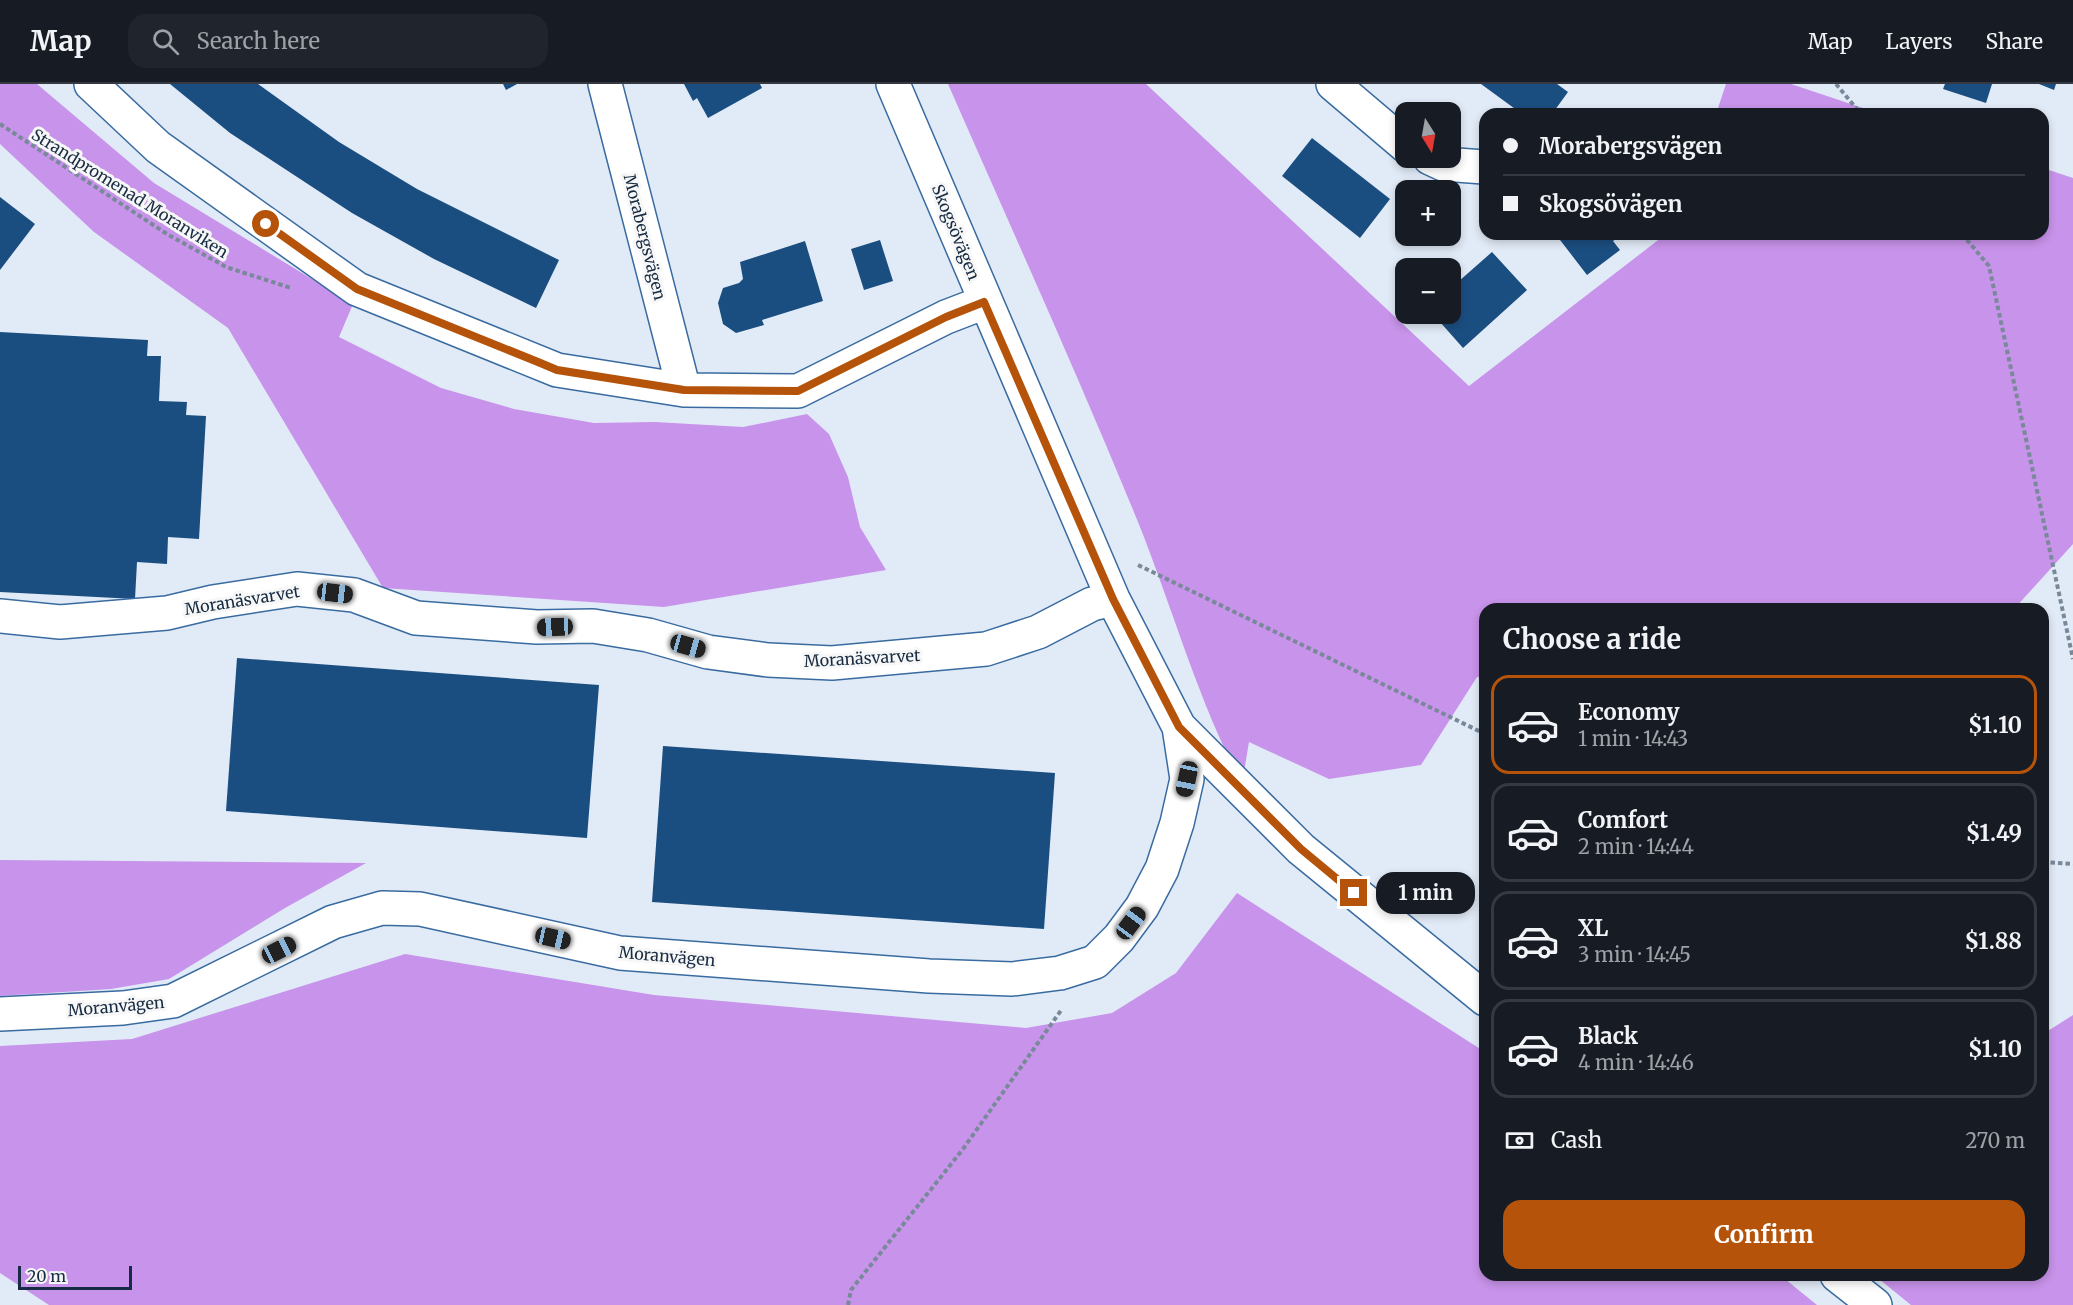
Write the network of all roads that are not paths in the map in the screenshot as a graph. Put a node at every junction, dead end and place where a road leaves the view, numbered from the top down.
1 (91, 84) edge
2 (605, 84) edge
3 (893, 84) edge
4 (1333, 84) edge
5 (1395, 137) edge
6 (1461, 165) edge
7 (1479, 167) edge
8 (984, 302) junction
9 (684, 390) junction
10 (1113, 599) junction
11 (0, 616) edge
12 (1179, 727) junction
13 (1479, 994) edge
14 (0, 1014) edge
15 (1845, 1281) edge
16 (1875, 1305) edge

1 - 9 street
2 - 9 street, Morabergsvägen
3 - 8 street, Skogsövägen
4 - 5 street
6 - 7 street
8 - 9 street
8 - 10 street, Skogsövägen
10 - 11 street, Moranäsvarvet
10 - 12 street, Skogsövägen
12 - 13 street, Skogsövägen
12 - 14 street, Moranvägen
15 - 16 street

